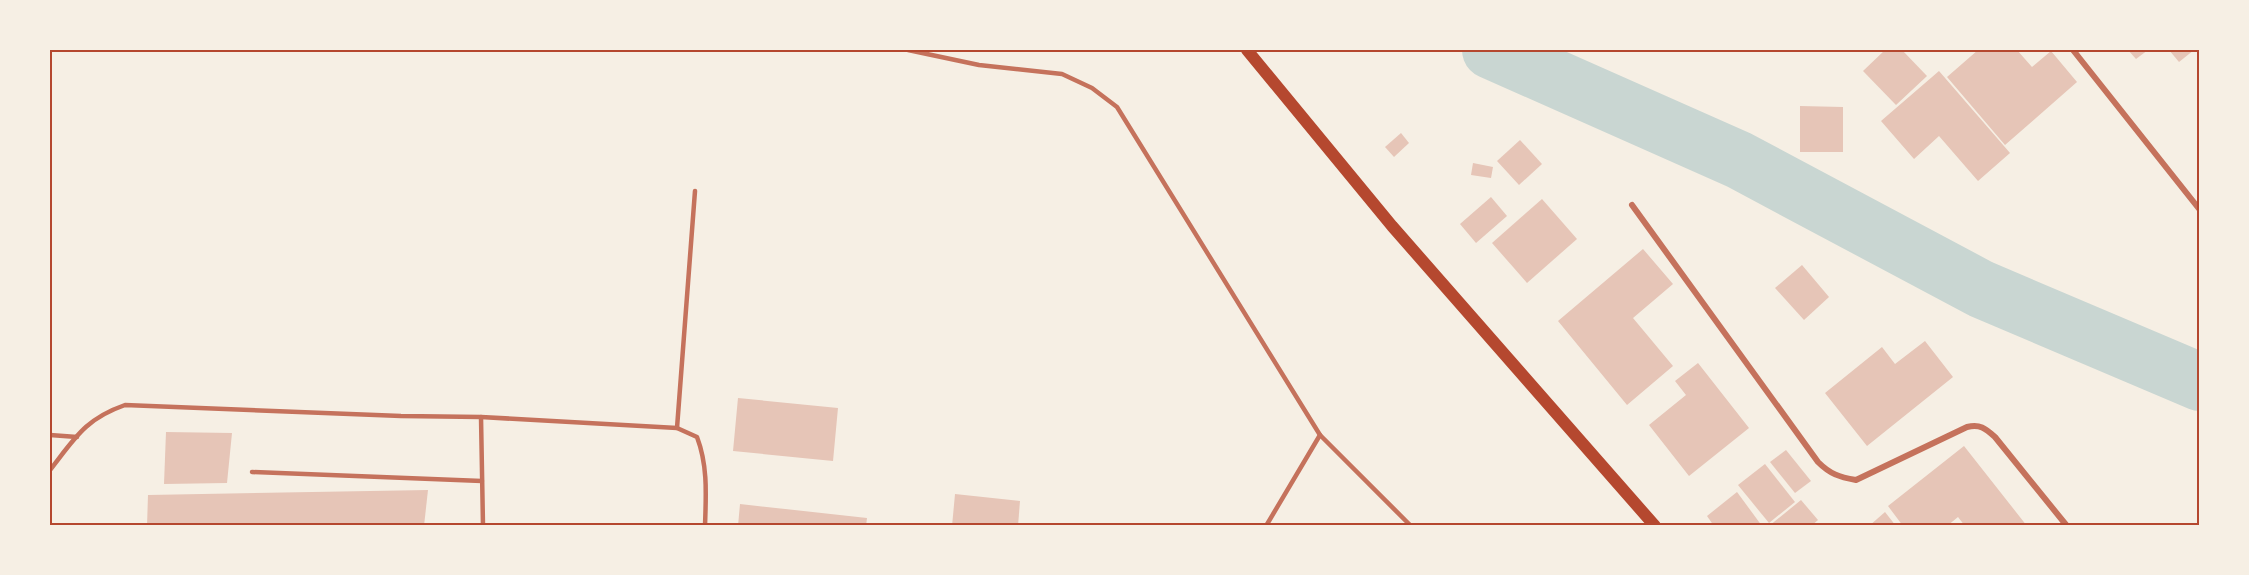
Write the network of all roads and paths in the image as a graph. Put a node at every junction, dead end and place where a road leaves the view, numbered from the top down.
1 (908, 50) edge
2 (1247, 50) edge
3 (2073, 50) edge
4 (695, 191) dead end
5 (1632, 205) dead end
6 (2199, 210) edge
7 (481, 417) junction
8 (677, 428) junction
9 (50, 435) edge
10 (1320, 435) junction
11 (76, 437) junction
12 (50, 471) edge
13 (252, 472) dead end
14 (482, 481) junction
15 (483, 525) edge
16 (705, 525) edge
17 (1266, 525) edge
18 (1411, 525) edge
19 (1655, 525) edge
20 (2067, 525) edge

1 - 10 lane
2 - 19 main road
3 - 6 street
4 - 8 lane
5 - 20 street
7 - 8 lane
7 - 11 lane
7 - 14 lane
8 - 16 lane
9 - 11 lane
10 - 17 lane
10 - 18 lane
11 - 12 lane
13 - 14 lane
14 - 15 lane

